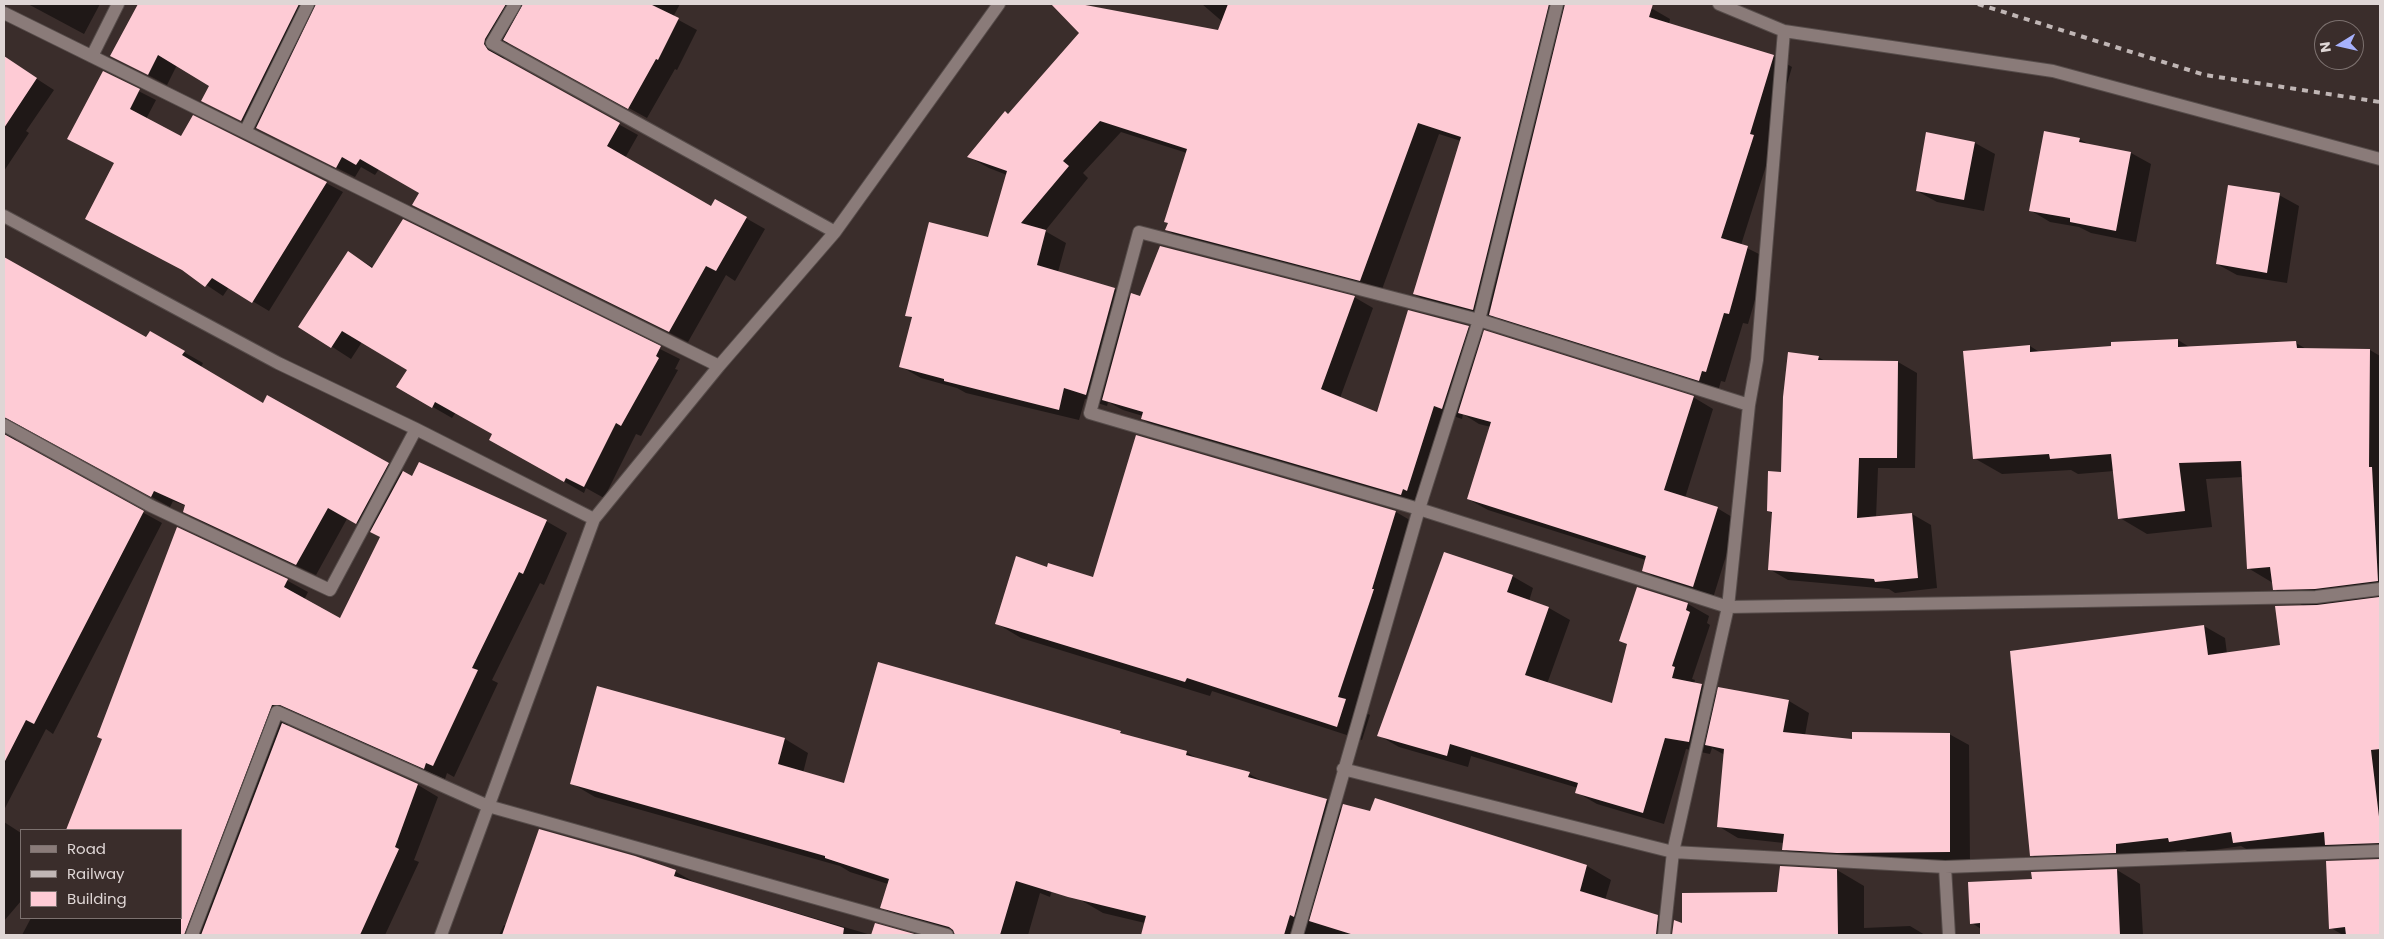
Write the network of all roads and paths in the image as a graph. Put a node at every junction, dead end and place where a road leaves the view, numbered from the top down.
1 (118, 4) edge
2 (308, 4) edge
3 (515, 4) edge
4 (999, 4) edge
5 (1557, 4) edge
6 (1719, 4) edge
7 (4, 13) edge
8 (1784, 31) junction
9 (92, 56) junction
10 (245, 132) junction
11 (2380, 159) edge
12 (4, 216) edge
13 (835, 232) junction
14 (1479, 320) junction
15 (719, 366) junction
16 (1749, 405) junction
17 (4, 425) edge
18 (416, 429) junction
19 (1419, 509) junction
20 (594, 519) junction
21 (2380, 589) edge
22 (1728, 607) junction
23 (1343, 769) junction
24 (488, 806) junction
25 (2380, 851) edge
26 (1673, 852) junction
27 (1945, 867) junction
28 (192, 935) edge
29 (441, 935) edge
30 (947, 935) edge
31 (1297, 935) edge
32 (1664, 935) edge
33 (1949, 935) edge

1 - 9 street
2 - 10 street
3 - 13 street
4 - 13 street
5 - 14 street
6 - 8 street
7 - 9 street
8 - 11 street
8 - 16 street
9 - 10 street
10 - 15 street
12 - 18 street
13 - 15 street
14 - 16 street
14 - 19 street
14 - 19 street
15 - 20 street
16 - 22 street
17 - 18 street
18 - 20 street
19 - 22 street
19 - 23 street
20 - 24 street
21 - 22 street
22 - 26 street
23 - 26 street
23 - 31 street
24 - 28 street
24 - 29 street
24 - 30 street
25 - 27 street
26 - 27 street
26 - 32 street
27 - 33 street

